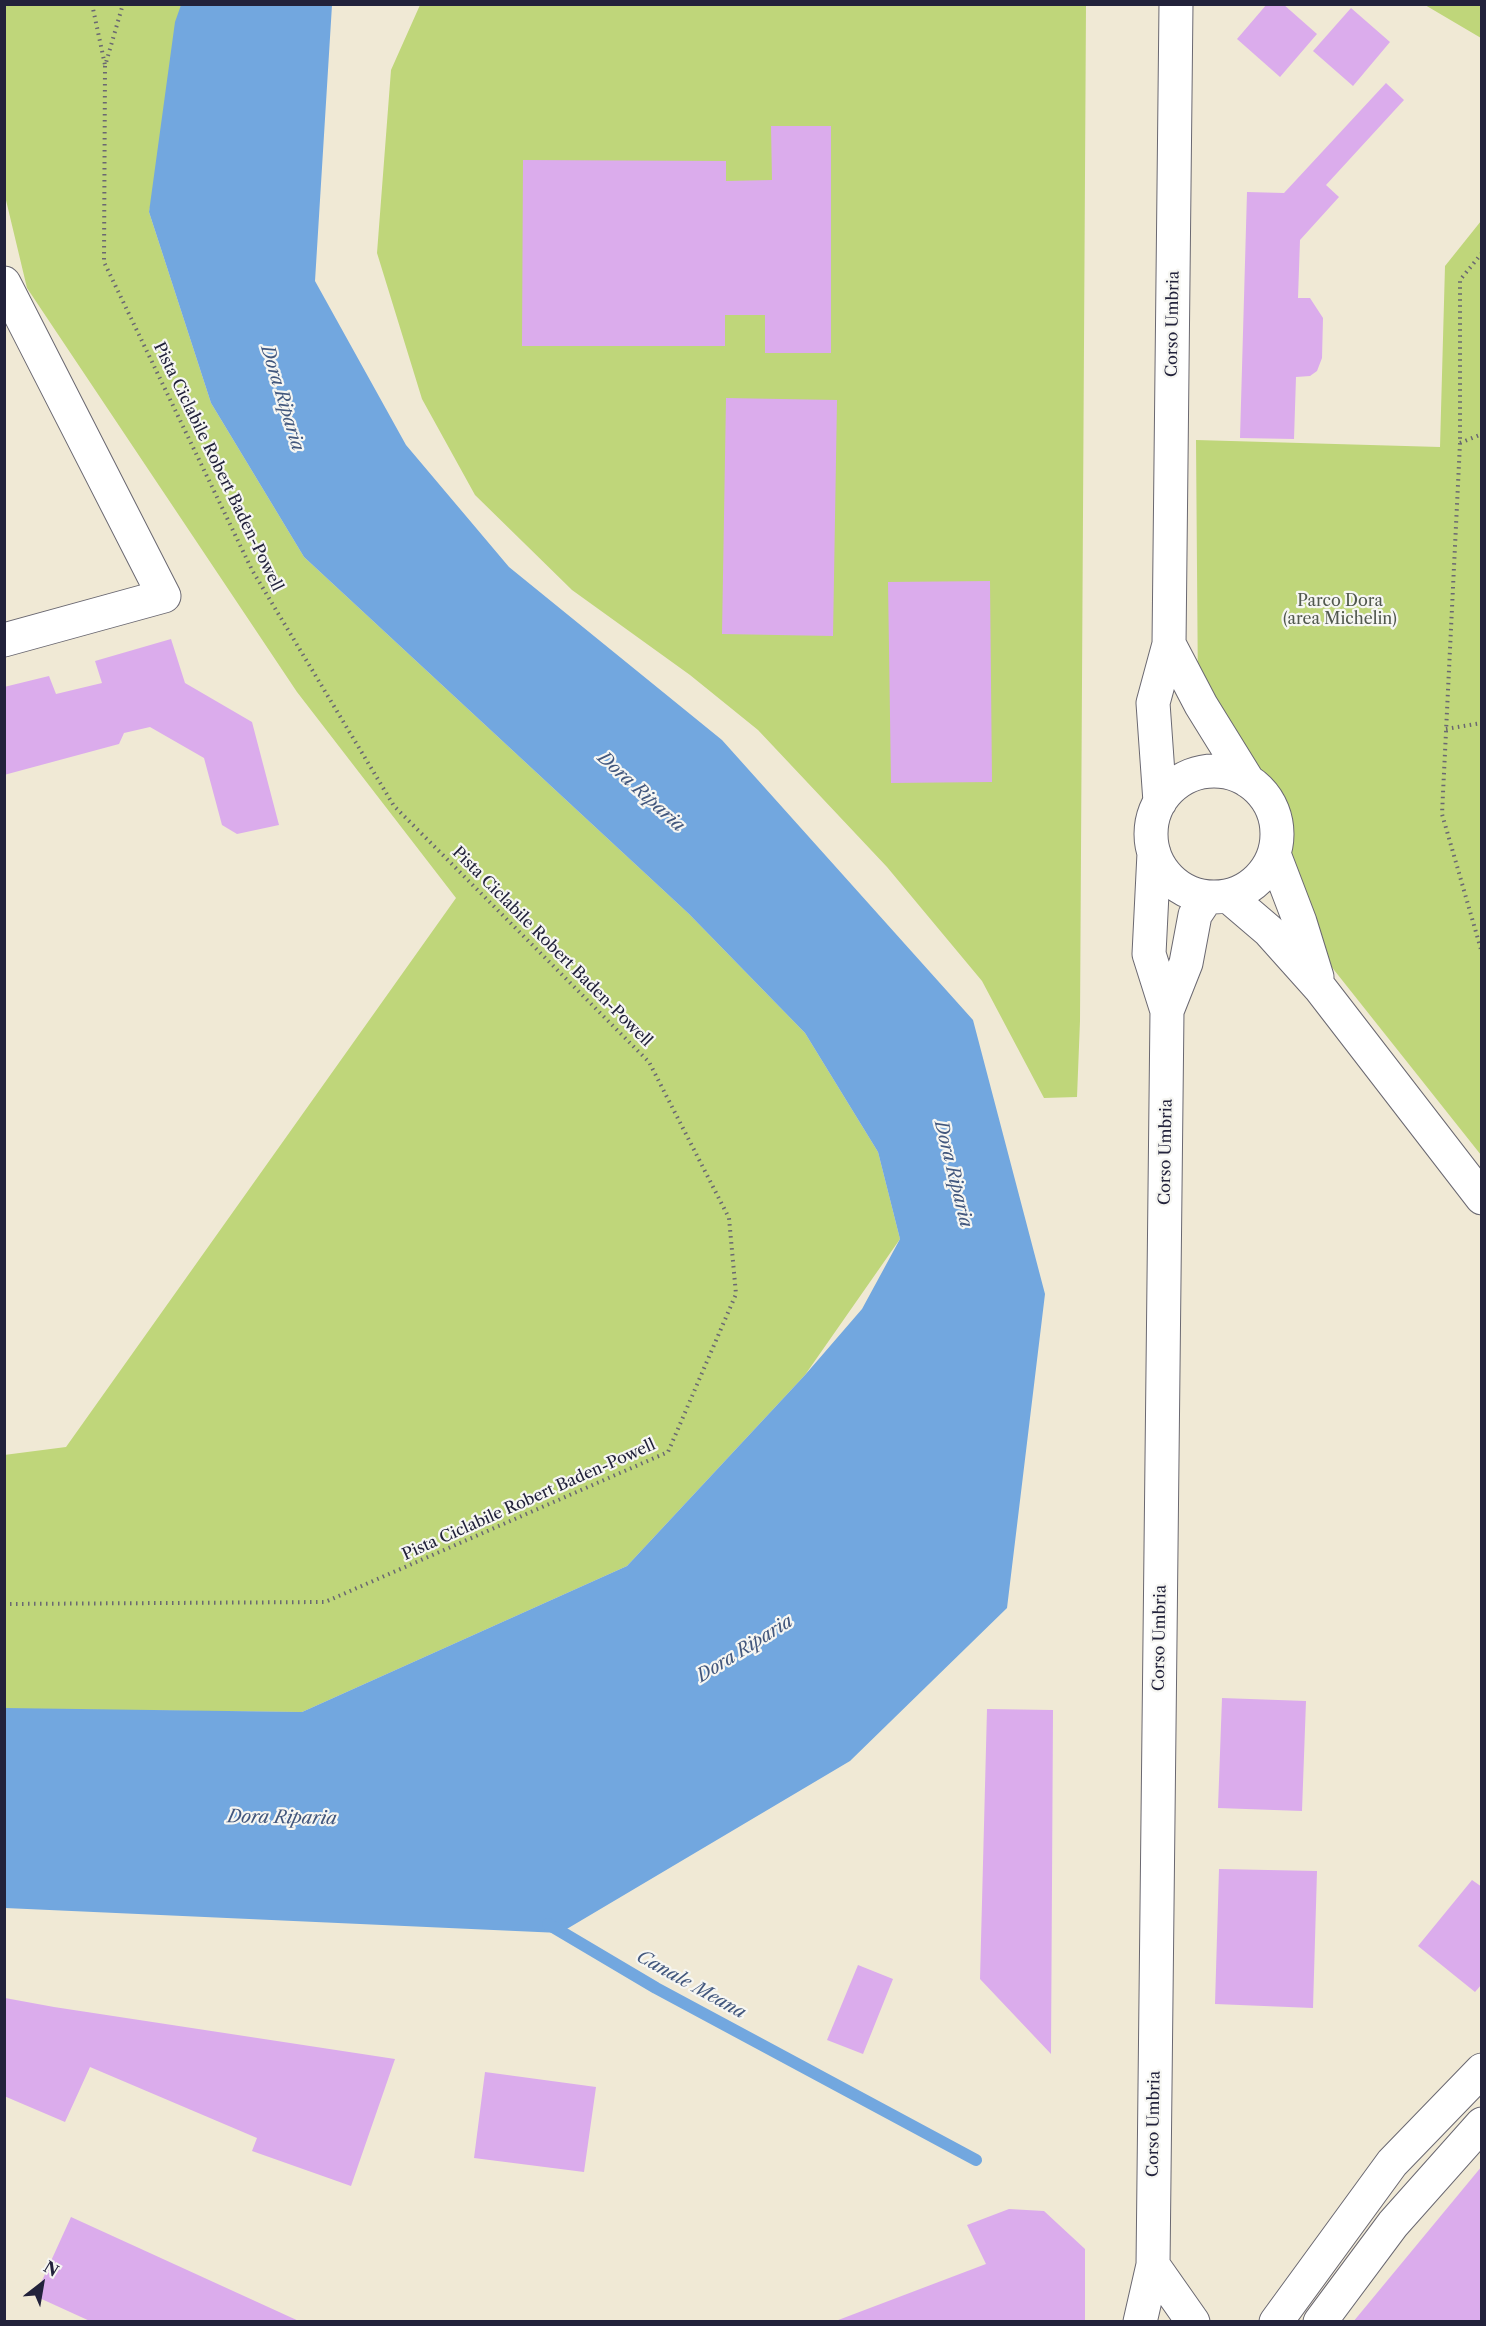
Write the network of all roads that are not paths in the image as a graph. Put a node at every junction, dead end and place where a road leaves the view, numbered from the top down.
1 (1176, 4) edge
2 (4, 283) edge
3 (4, 640) edge
4 (1169, 644) junction
5 (1248, 781) junction
6 (1160, 802) junction
7 (1154, 853) junction
8 (1274, 854) junction
9 (1217, 896) junction
10 (1320, 988) junction
11 (1167, 1011) junction
12 (1482, 1198) edge
13 (1482, 2070) edge
14 (1482, 2124) edge
15 (1153, 2265) junction
16 (1140, 2322) edge
17 (1193, 2322) edge
18 (1276, 2322) edge
19 (1320, 2322) edge

1 - 4 street, Corso Umbria
2 - 3 street
4 - 5 street, Corso Umbria
4 - 6 street, Corso Umbria
5 - 6 street
5 - 8 street
6 - 7 street
7 - 9 street
7 - 11 street, Corso Umbria
8 - 9 street
8 - 10 street
9 - 10 street
9 - 11 street, Corso Umbria
10 - 12 street
11 - 15 street, Corso Umbria
13 - 18 street
14 - 19 street
15 - 16 street, Corso Umbria
15 - 17 street

